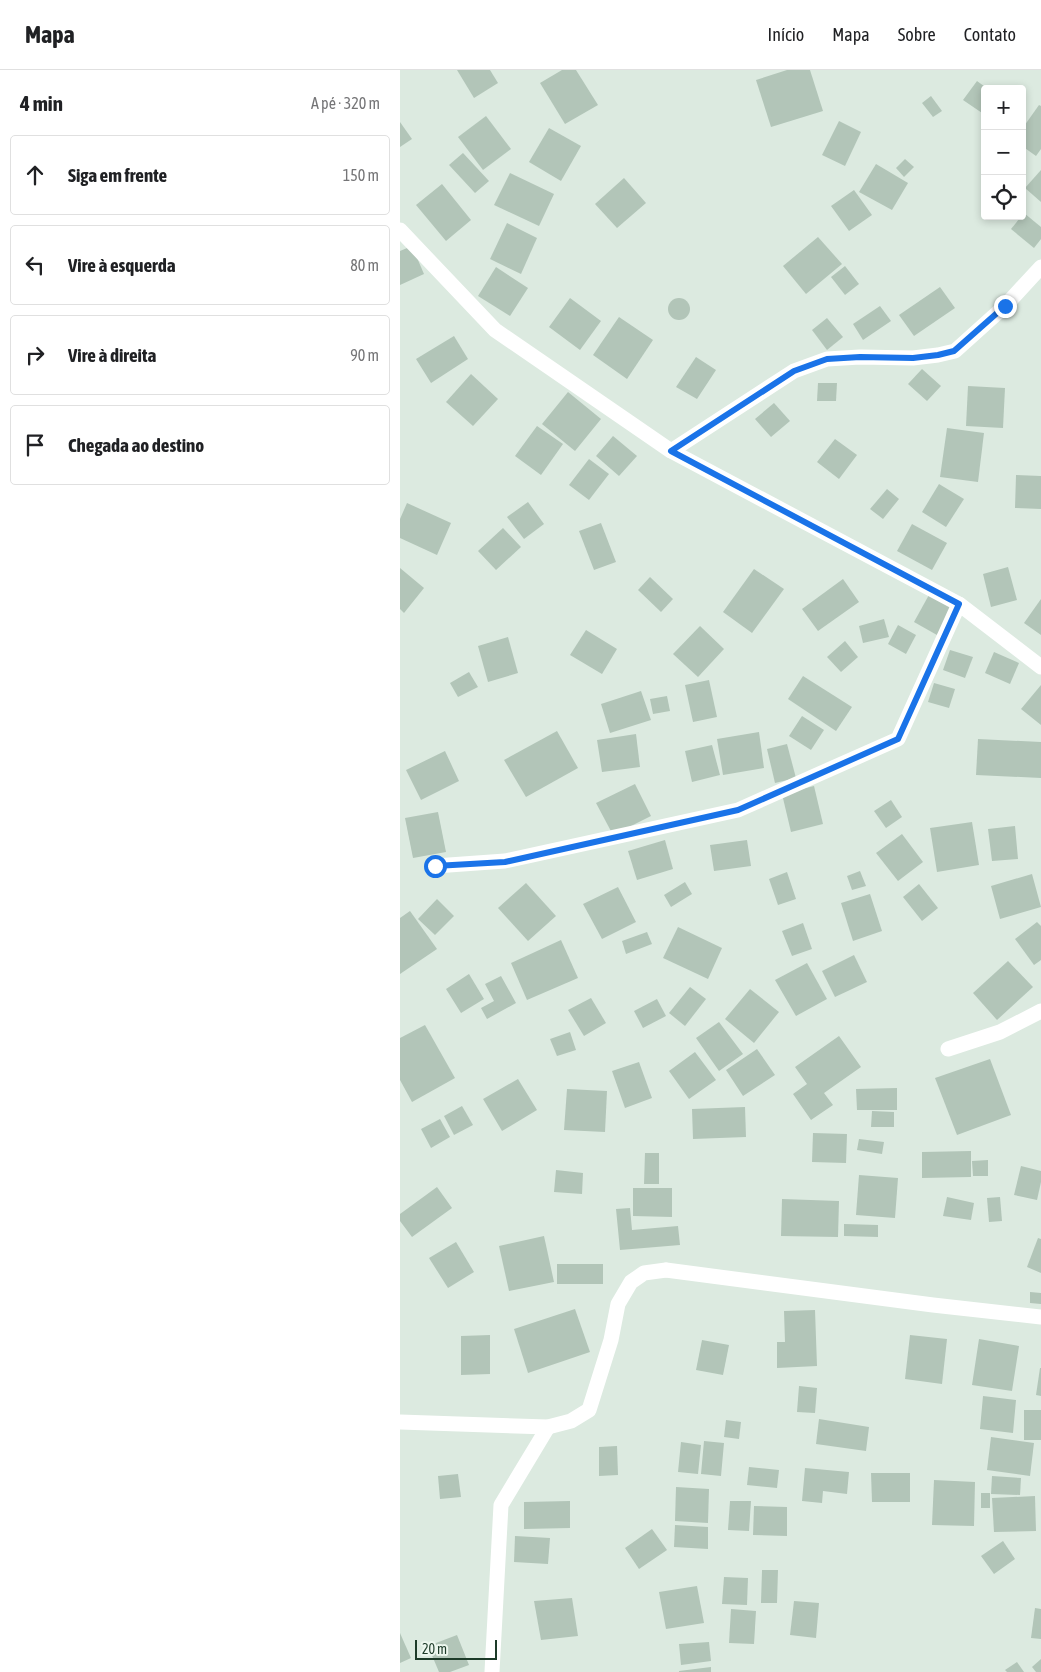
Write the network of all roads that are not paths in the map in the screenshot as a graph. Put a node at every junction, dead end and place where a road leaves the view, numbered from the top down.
1 (400, 230) edge
2 (1041, 267) edge
3 (671, 451) junction
4 (959, 604) junction
5 (1041, 667) edge
6 (435, 866) dead end
7 (1041, 1011) edge
8 (948, 1049) dead end
9 (1041, 1317) edge
10 (400, 1422) edge
11 (548, 1427) junction
12 (492, 1672) edge

1 - 3 street
2 - 3 street
3 - 4 street
4 - 5 street
4 - 6 street
7 - 8 street
9 - 11 street
10 - 11 street
11 - 12 street

